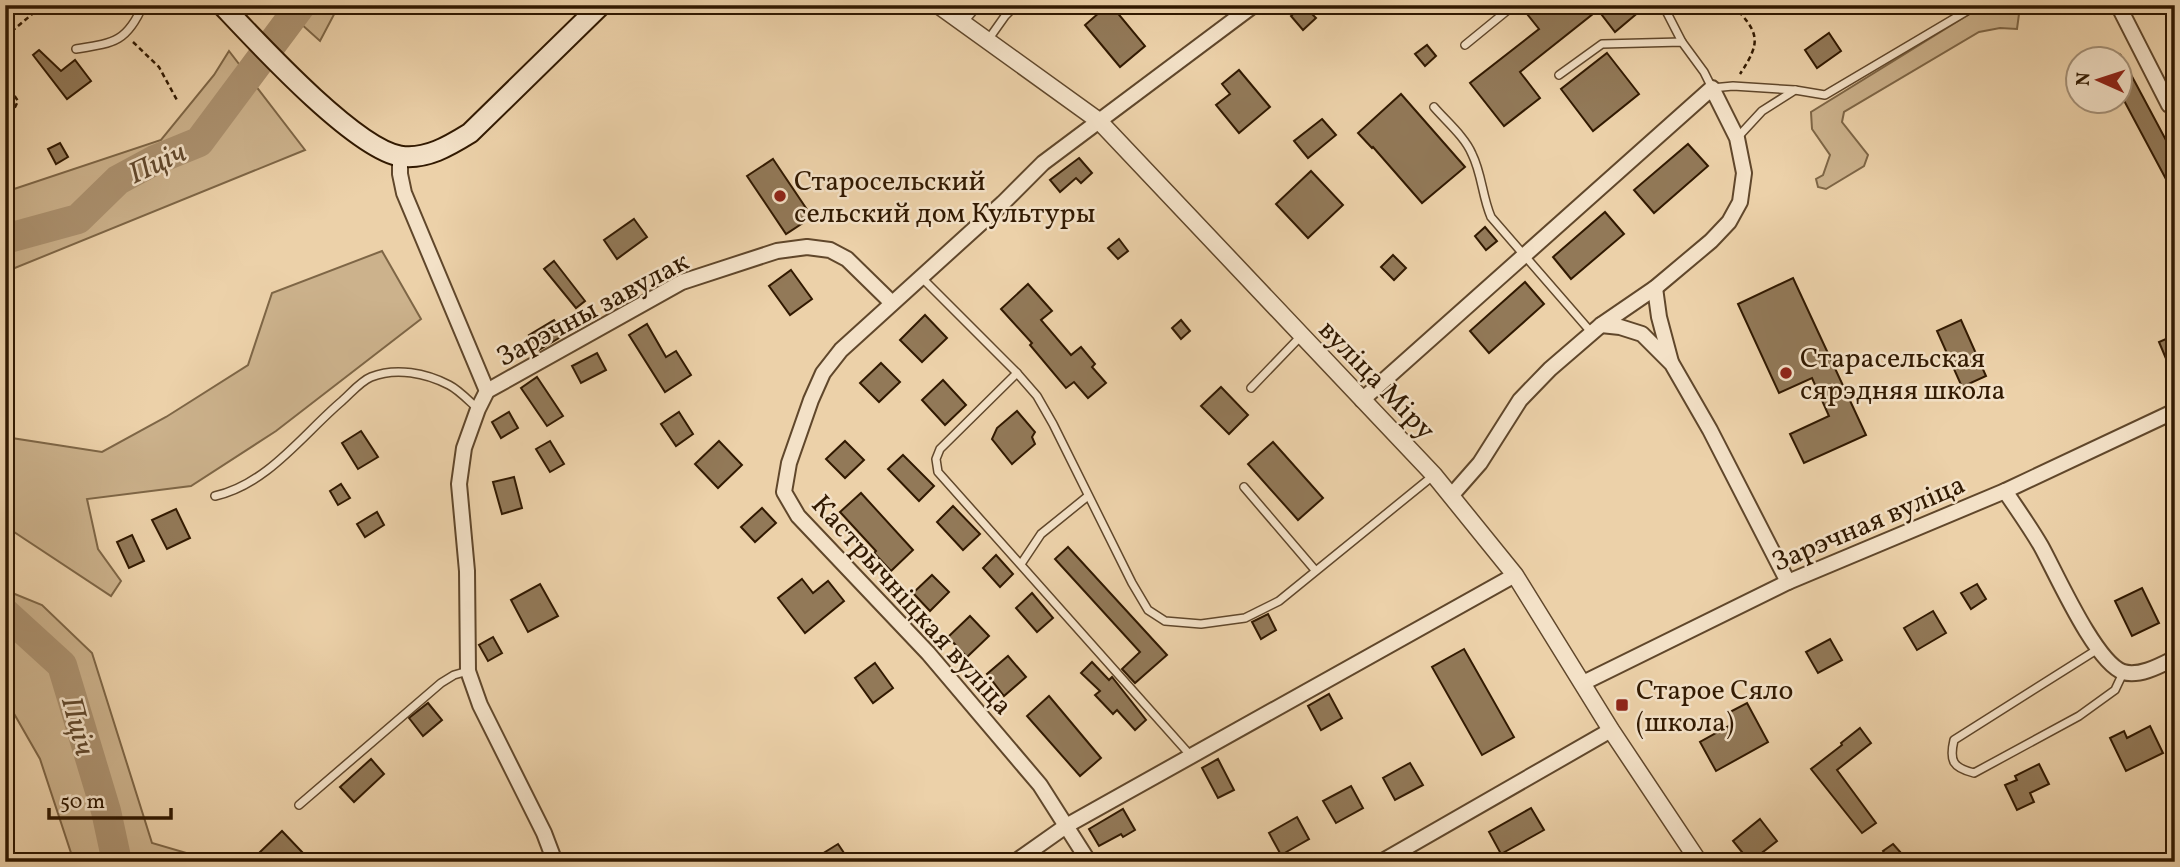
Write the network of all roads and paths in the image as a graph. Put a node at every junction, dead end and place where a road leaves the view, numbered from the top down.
1 (43, 5) edge
2 (143, 5) edge
3 (222, 5) edge
4 (601, 5) edge
5 (938, 5) edge
6 (978, 5) edge
7 (1016, 5) edge
8 (1254, 5) edge
9 (1514, 5) edge
10 (1663, 5) edge
11 (1733, 5) edge
12 (1977, 5) edge
13 (2118, 5) edge
14 (963, 23) junction
15 (126, 34) junction
16 (5, 37) edge
17 (987, 40) junction
18 (1682, 42) junction
19 (1465, 45) dead end
20 (76, 49) dead end
21 (1559, 75) dead end
22 (5, 82) edge
23 (1733, 86) junction
24 (1712, 88) junction
25 (1795, 90) junction
26 (178, 102) dead end
27 (1434, 107) dead end
28 (2173, 108) edge
29 (1099, 121) junction
30 (5, 128) edge
31 (1737, 138) junction
32 (400, 156) junction
33 (1524, 257) junction
34 (920, 276) junction
35 (1654, 288) junction
36 (892, 303) junction
37 (1596, 329) junction
38 (1301, 336) junction
39 (1672, 364) junction
40 (1017, 373) junction
41 (1251, 388) dead end
42 (487, 391) junction
43 (1362, 400) junction
44 (478, 409) junction
45 (2175, 411) edge
46 (1434, 475) junction
47 (1244, 487) dead end
48 (2005, 491) junction
49 (215, 496) dead end
50 (1088, 496) junction
51 (1451, 496) junction
52 (1021, 564) junction
53 (1315, 570) junction
54 (1515, 575) junction
55 (1788, 582) junction
56 (2098, 649) junction
57 (2175, 658) edge
58 (468, 671) junction
59 (2124, 672) junction
60 (1583, 684) junction
61 (1611, 730) junction
62 (1191, 756) junction
63 (299, 805) dead end
64 (1066, 826) junction
65 (555, 862) edge
66 (1015, 862) edge
67 (1088, 862) edge
68 (1381, 862) edge
69 (1699, 862) edge

1 - 16 path
2 - 15 lane
3 - 32 main road
4 - 32 main road
5 - 14 street, вуліца Міру
6 - 14 lane
7 - 17 lane
8 - 29 street
9 - 19 lane
10 - 18 lane
11 - 23 path
12 - 25 lane
13 - 28 street
14 - 17 street, вуліца Міру
15 - 20 lane
15 - 26 path
17 - 29 street, вуліца Міру
18 - 21 lane
18 - 24 lane
22 - 30 path
23 - 24 lane
23 - 25 lane
24 - 31 street
24 - 33 street
25 - 31 lane
27 - 33 lane
29 - 34 street
29 - 38 street, вуліца Міру
31 - 35 street
32 - 42 street
33 - 37 lane
33 - 43 street
34 - 36 street
34 - 40 lane
35 - 37 street
35 - 39 street
36 - 42 street, Зарэчны завулак
36 - 64 street, Кастрычніцкая вуліца
37 - 39 street
37 - 51 street
38 - 41 lane
38 - 43 street, вуліца Міру
39 - 55 street
40 - 50 lane
40 - 52 lane
42 - 44 street, Зарэчны завулак
43 - 46 street, вуліца Міру
44 - 49 lane
44 - 58 street, Зарэчны завулак
45 - 48 street, Зарэчная вуліца
46 - 51 street, вуліца Міру
46 - 53 lane
47 - 53 lane
48 - 55 street, Зарэчная вуліца
48 - 56 street
50 - 52 lane
50 - 53 lane
51 - 54 street, вуліца Міру
52 - 62 lane
54 - 60 street, вуліца Міру
54 - 62 street
55 - 60 street, Зарэчная вуліца
56 - 59 street
56 - 59 lane
57 - 59 street
58 - 63 lane
58 - 65 street, Зарэчны завулак
60 - 61 street, вуліца Міру
61 - 68 street
61 - 69 street, вуліца Міру
62 - 64 street
64 - 66 street
64 - 67 street, Кастрычніцкая вуліца

